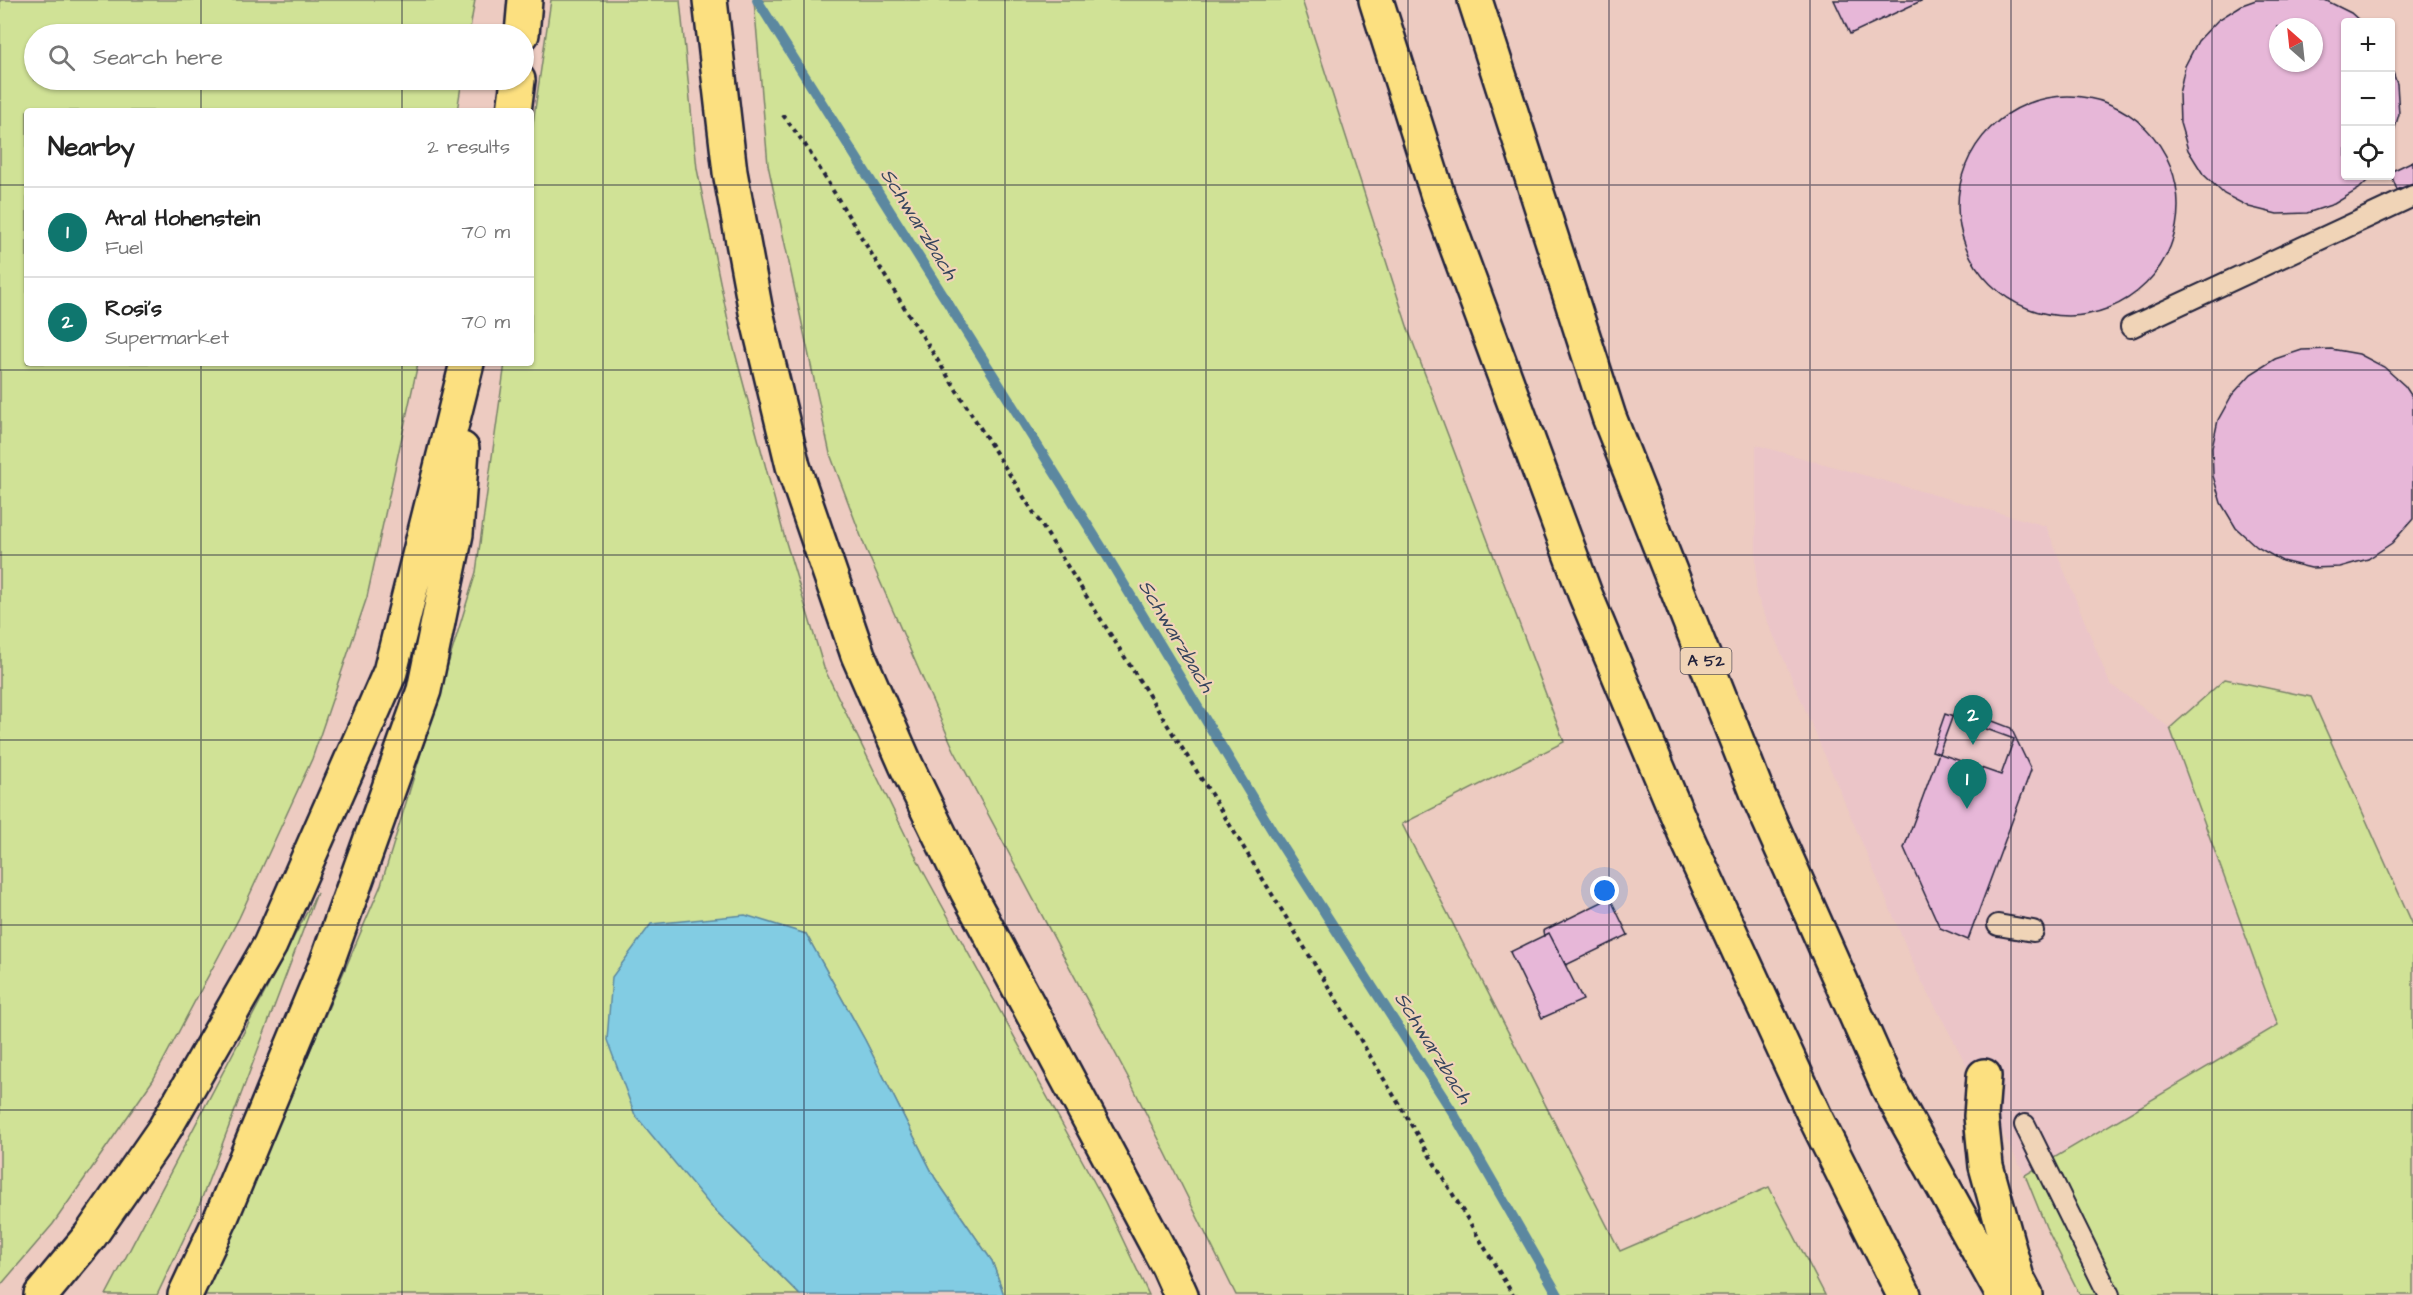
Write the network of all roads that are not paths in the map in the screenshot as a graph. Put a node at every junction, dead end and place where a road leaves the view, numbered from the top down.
1 (525, 0) edge
2 (710, 0) edge
3 (1376, 0) edge
4 (1475, 0) edge
5 (523, 24) edge
6 (517, 90) edge
7 (514, 108) edge
8 (2413, 196) edge
9 (2131, 327) dead end
10 (466, 366) edge
11 (467, 366) edge
12 (1998, 925) dead end
13 (2033, 930) dead end
14 (1984, 1076) dead end
15 (2025, 1125) dead end
16 (1168, 1266) junction
17 (41, 1295) edge
18 (185, 1295) edge
19 (1181, 1295) edge
20 (1196, 1295) edge
21 (1904, 1295) edge
22 (2003, 1295) edge
23 (2026, 1295) edge
24 (2109, 1295) edge

1 - 5 highway
2 - 16 highway
3 - 21 highway
4 - 22 highway, A 52
6 - 7 highway
8 - 9 lane
10 - 17 highway
11 - 18 highway
12 - 13 lane
14 - 23 highway
15 - 24 lane
16 - 19 highway
16 - 20 highway

